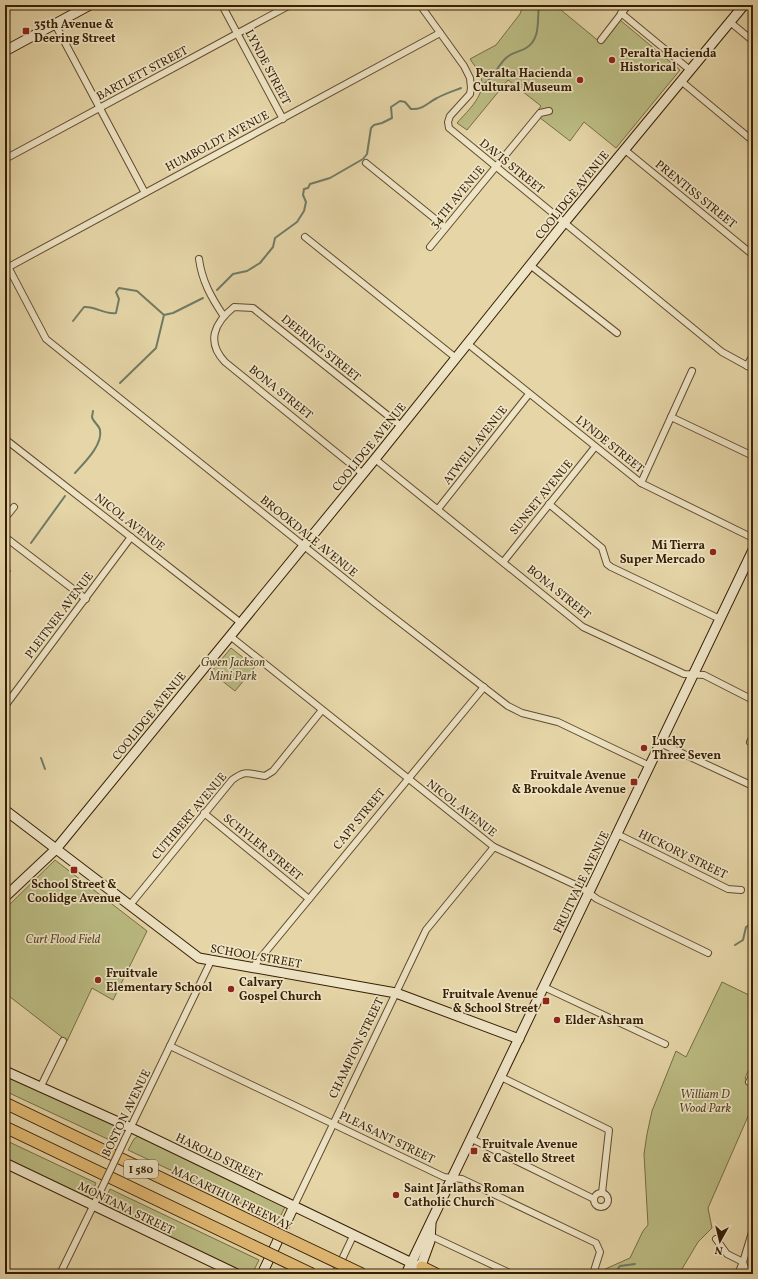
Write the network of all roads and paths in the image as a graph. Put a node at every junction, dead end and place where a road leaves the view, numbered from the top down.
1 (90, 5) edge
2 (222, 5) edge
3 (290, 5) edge
4 (420, 5) edge
5 (628, 5) edge
6 (744, 5) edge
7 (621, 13) junction
8 (730, 22) junction
9 (55, 24) junction
10 (440, 33) junction
11 (238, 34) junction
12 (600, 40) dead end
13 (753, 41) edge
14 (5, 51) edge
15 (690, 70) junction
16 (681, 81) junction
17 (99, 108) junction
18 (549, 111) dead end
19 (283, 118) junction
20 (753, 141) edge
21 (624, 150) junction
22 (5, 159) edge
23 (366, 163) dead end
24 (496, 167) junction
25 (145, 193) junction
26 (564, 223) junction
27 (445, 227) junction
28 (305, 237) dead end
29 (430, 247) dead end
30 (753, 255) edge
31 (199, 260) dead end
32 (530, 265) junction
33 (6, 266) edge
34 (223, 316) junction
35 (617, 334) dead end
36 (468, 344) junction
37 (753, 355) edge
38 (456, 358) junction
39 (750, 368) edge
40 (692, 371) dead end
41 (529, 394) junction
42 (671, 417) junction
43 (401, 426) junction
44 (5, 439) edge
45 (595, 447) junction
46 (753, 456) edge
47 (375, 459) junction
48 (363, 474) junction
49 (641, 483) junction
50 (549, 504) junction
51 (14, 507) dead end
52 (438, 509) junction
53 (5, 518) edge
54 (5, 537) edge
55 (131, 537) junction
56 (753, 538) edge
57 (304, 546) junction
58 (753, 550) edge
59 (504, 561) junction
60 (86, 599) junction
61 (720, 620) junction
62 (241, 623) junction
63 (230, 636) junction
64 (693, 675) junction
65 (484, 687) junction
66 (753, 700) edge
67 (5, 706) edge
68 (322, 710) junction
69 (660, 744) junction
70 (650, 766) junction
71 (407, 778) junction
72 (753, 786) edge
73 (5, 810) edge
74 (204, 813) junction
75 (617, 834) junction
76 (494, 847) junction
77 (56, 849) junction
78 (741, 890) dead end
79 (589, 893) junction
80 (5, 897) edge
81 (308, 898) junction
82 (130, 905) junction
83 (708, 953) dead end
84 (211, 961) junction
85 (253, 967) junction
86 (544, 987) junction
87 (396, 993) junction
88 (519, 1039) junction
89 (63, 1041) dead end
90 (665, 1044) dead end
91 (170, 1046) junction
92 (5, 1071) edge
93 (753, 1074) edge
94 (501, 1077) junction
95 (749, 1082) dead end
96 (40, 1088) junction
97 (5, 1103) edge
98 (333, 1123) junction
99 (5, 1127) edge
100 (131, 1128) junction
101 (472, 1139) junction
102 (5, 1163) edge
103 (453, 1178) junction
104 (602, 1193) junction
105 (594, 1198) junction
106 (94, 1206) junction
107 (294, 1206) junction
108 (431, 1224) junction
109 (753, 1229) edge
110 (354, 1234) junction
111 (431, 1236) junction
112 (716, 1239) dead end
113 (411, 1262) junction
114 (743, 1262) junction
115 (420, 1271) edge
116 (60, 1274) edge
117 (236, 1274) edge
118 (262, 1274) edge
119 (312, 1274) edge
120 (335, 1274) edge
121 (362, 1274) edge
122 (406, 1274) edge
123 (436, 1274) edge
124 (512, 1274) edge
125 (593, 1274) edge
126 (738, 1274) edge
127 (748, 1274) edge

1 - 9 street
2 - 11 street, LYNDE STREET
3 - 11 street, BARTLETT STREET
4 - 10 street, DAVIS STREET
5 - 7 street
6 - 8 street, COOLIDGE AVENUE
7 - 12 street
7 - 15 street
8 - 13 street
8 - 15 street, COOLIDGE AVENUE
9 - 14 street
9 - 17 street
10 - 19 street, HUMBOLDT AVENUE
10 - 24 street, DAVIS STREET
11 - 17 street, BARTLETT STREET
11 - 19 street, LYNDE STREET
15 - 16 street, COOLIDGE AVENUE
16 - 20 street
16 - 21 street, COOLIDGE AVENUE
17 - 22 street, BARTLETT STREET
17 - 25 street
18 - 24 street, 34TH AVENUE
19 - 25 street, HUMBOLDT AVENUE
21 - 26 street, COOLIDGE AVENUE
21 - 30 street, PRENTISS STREET
23 - 27 street
24 - 26 street, DAVIS STREET
24 - 27 street, 34TH AVENUE
25 - 33 street, HUMBOLDT AVENUE
26 - 32 street, COOLIDGE AVENUE
26 - 39 street, DAVIS STREET
27 - 29 street, 34TH AVENUE
28 - 38 street
31 - 34 street
32 - 35 street
32 - 36 street, COOLIDGE AVENUE
33 - 57 street, BROOKDALE AVENUE
34 - 43 street, DEERING STREET
34 - 48 street, BONA STREET
36 - 38 street, COOLIDGE AVENUE
36 - 41 street, LYNDE STREET
37 - 39 street
38 - 43 street, COOLIDGE AVENUE
40 - 42 street
41 - 45 street, LYNDE STREET
41 - 52 street, ATWELL AVENUE
42 - 46 street
42 - 49 street
43 - 47 street, COOLIDGE AVENUE
44 - 55 street, NICOL AVENUE
45 - 49 street, LYNDE STREET
45 - 50 street, SUNSET AVENUE
47 - 48 street, COOLIDGE AVENUE
47 - 52 street, BONA STREET
48 - 57 street, COOLIDGE AVENUE
49 - 56 street, LYNDE STREET
50 - 59 street, SUNSET AVENUE
50 - 61 street
51 - 53 street
52 - 59 street, BONA STREET
54 - 60 street
55 - 60 street, PLEITNER AVENUE
55 - 62 street, NICOL AVENUE
57 - 62 street, COOLIDGE AVENUE
57 - 65 street, BROOKDALE AVENUE
58 - 61 street, FRUITVALE AVENUE
59 - 64 street, BONA STREET
60 - 67 street, PLEITNER AVENUE
61 - 64 street, FRUITVALE AVENUE
62 - 63 street, COOLIDGE AVENUE
63 - 68 street, NICOL AVENUE
63 - 77 street, COOLIDGE AVENUE
64 - 66 street, BONA STREET
64 - 69 street, FRUITVALE AVENUE
65 - 70 street, BROOKDALE AVENUE
65 - 71 street, CAPP STREET
68 - 71 street, NICOL AVENUE
68 - 74 street, CUTHBERT AVENUE
69 - 70 street, FRUITVALE AVENUE
69 - 72 street
70 - 75 street, FRUITVALE AVENUE
71 - 76 street, NICOL AVENUE
71 - 81 street, CAPP STREET
73 - 77 street, SCHOOL STREET
74 - 81 street, SCHYLER STREET
74 - 82 street, CUTHBERT AVENUE
75 - 78 street, HICKORY STREET
75 - 79 street, FRUITVALE AVENUE
76 - 79 street, NICOL AVENUE
76 - 87 street, CHAMPION STREET
77 - 80 street, COOLIDGE AVENUE
77 - 82 street, SCHOOL STREET
79 - 83 street, NICOL AVENUE
79 - 86 street, FRUITVALE AVENUE
81 - 85 street, CAPP STREET
82 - 84 street, SCHOOL STREET
84 - 85 street, SCHOOL STREET
84 - 91 street, BOSTON AVENUE
85 - 87 street, SCHOOL STREET
86 - 88 street, FRUITVALE AVENUE
86 - 90 street
87 - 88 street, SCHOOL STREET
87 - 98 street, CHAMPION STREET
88 - 94 street, FRUITVALE AVENUE
89 - 96 street
91 - 98 street, PLEASANT STREET
91 - 100 street, BOSTON AVENUE
92 - 96 street, HAROLD STREET
93 - 95 street
94 - 101 street, FRUITVALE AVENUE
94 - 104 street
96 - 100 street, HAROLD STREET
97 - 121 highway, MACARTHUR FREEWAY / I 580, bridge
98 - 103 street, PLEASANT STREET
98 - 107 street, CHAMPION STREET
99 - 119 highway, I 580, bridge
100 - 106 street, BOSTON AVENUE, bridge
100 - 107 street, HAROLD STREET
101 - 103 street, FRUITVALE AVENUE
101 - 105 street
102 - 106 street, MONTANA STREET
103 - 108 street, FRUITVALE AVENUE
103 - 125 street, PLEASANT STREET
104 - 105 street
104 - 105 street
106 - 116 street, BOSTON AVENUE
106 - 117 street, MONTANA STREET
107 - 110 street, HAROLD STREET
107 - 118 street, CHAMPION STREET
108 - 111 street, FRUITVALE AVENUE
108 - 113 street, FRUITVALE AVENUE
109 - 114 street
110 - 113 street, HAROLD STREET
110 - 120 street
111 - 115 street, FRUITVALE AVENUE
111 - 124 street
112 - 114 street
113 - 115 street, HAROLD STREET
113 - 122 street, FRUITVALE AVENUE
114 - 126 street
114 - 127 street
115 - 123 highway

